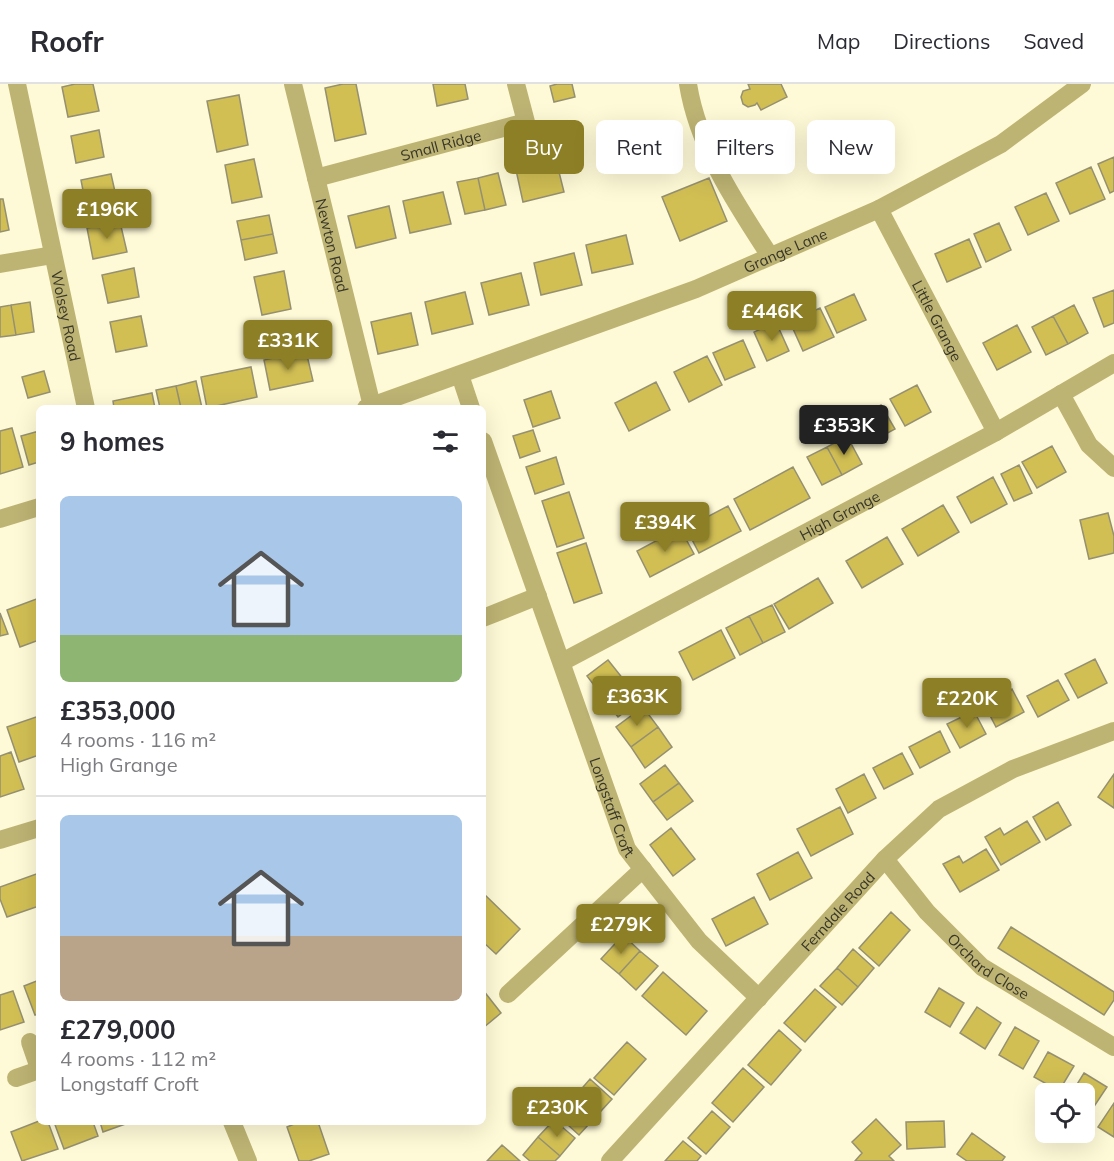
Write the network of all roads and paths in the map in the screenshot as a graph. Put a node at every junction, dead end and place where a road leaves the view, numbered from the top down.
1 (17, 84) edge
2 (293, 84) edge
3 (516, 84) edge
4 (688, 84) edge
5 (1082, 84) edge
6 (316, 178) junction
7 (879, 209) junction
8 (53, 255) junction
9 (770, 256) junction
10 (0, 264) edge
11 (1114, 363) edge
12 (460, 375) junction
13 (1061, 394) junction
14 (85, 405) edge
15 (369, 405) edge
16 (375, 405) edge
17 (470, 405) edge
18 (996, 432) junction
19 (486, 449) edge
20 (1114, 468) edge
21 (36, 508) edge
22 (0, 519) edge
23 (538, 596) junction
24 (486, 617) edge
25 (562, 663) junction
26 (1114, 731) edge
27 (36, 829) edge
28 (0, 840) edge
29 (885, 860) junction
30 (643, 869) junction
31 (508, 994) dead end
32 (759, 998) junction
33 (30, 1042) dead end
34 (1114, 1047) edge
35 (36, 1060) edge
36 (36, 1070) edge
37 (16, 1078) dead end
38 (233, 1125) edge
39 (248, 1161) edge
40 (610, 1161) edge

1 - 8 street, Wolsey Road
2 - 6 street, Newton Road
3 - 6 street, Small Ridge
4 - 9 street
5 - 7 street, Grange Lane
6 - 15 street, Newton Road
7 - 9 street, Grange Lane
7 - 18 street, Little Grange
8 - 10 street
8 - 14 street, Wolsey Road
9 - 12 street, Grange Lane
11 - 13 street, High Grange
12 - 16 street, Grange Lane
12 - 17 street
13 - 18 street, High Grange
13 - 20 street
18 - 25 street, High Grange
19 - 23 street, Longstaff Croft
21 - 22 street
23 - 24 street
23 - 25 street, Longstaff Croft
25 - 30 street, Longstaff Croft
26 - 29 street, Ferndale Road
27 - 28 street
29 - 32 street, Ferndale Road
29 - 34 street, Orchard Close
30 - 31 street
30 - 32 street, Longstaff Croft
32 - 40 street, Ferndale Road
33 - 35 street
36 - 37 street
38 - 39 street

